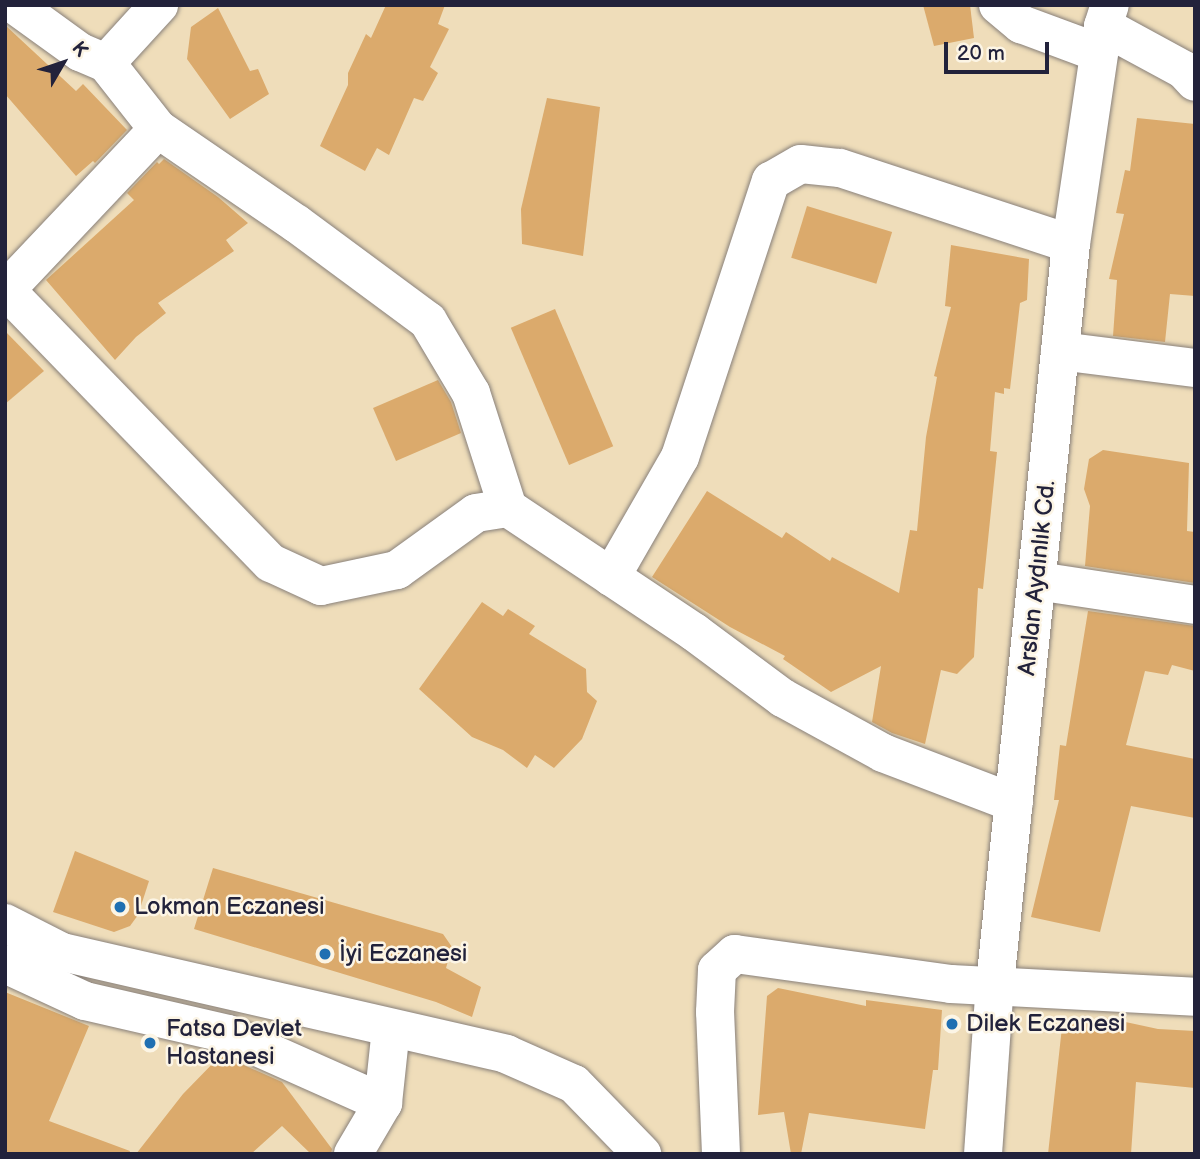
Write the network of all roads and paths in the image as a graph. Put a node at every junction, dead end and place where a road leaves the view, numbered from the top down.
1 (15, 5) edge
2 (159, 5) edge
3 (999, 5) edge
4 (1104, 28) edge
5 (106, 63) junction
6 (1195, 82) edge
7 (158, 129) junction
8 (1071, 243) junction
9 (1060, 351) junction
10 (1195, 369) edge
11 (508, 509) junction
12 (611, 578) junction
13 (1037, 581) junction
14 (1195, 605) edge
15 (1014, 803) junction
16 (5, 923) edge
17 (5, 964) edge
18 (995, 984) junction
19 (1195, 997) edge
20 (391, 1028) junction
21 (383, 1103) junction
22 (353, 1154) edge
23 (642, 1154) edge
24 (721, 1154) edge
25 (983, 1154) edge

1 - 5 street
2 - 5 street
3 - 4 street
4 - 6 street
4 - 8 street, Arslan Aydınlık Cd.
5 - 7 street
7 - 11 street
7 - 11 street
8 - 9 street, Arslan Aydınlık Cd.
8 - 12 street
9 - 10 street
9 - 13 street, Arslan Aydınlık Cd.
11 - 12 street
12 - 15 street
13 - 14 street
13 - 15 street, Arslan Aydınlık Cd.
15 - 18 street, Arslan Aydınlık Cd.
16 - 20 street
17 - 21 street
18 - 19 street
18 - 24 street
18 - 25 street, Arslan Aydınlık Cd.
20 - 21 street
20 - 23 street
21 - 22 street

